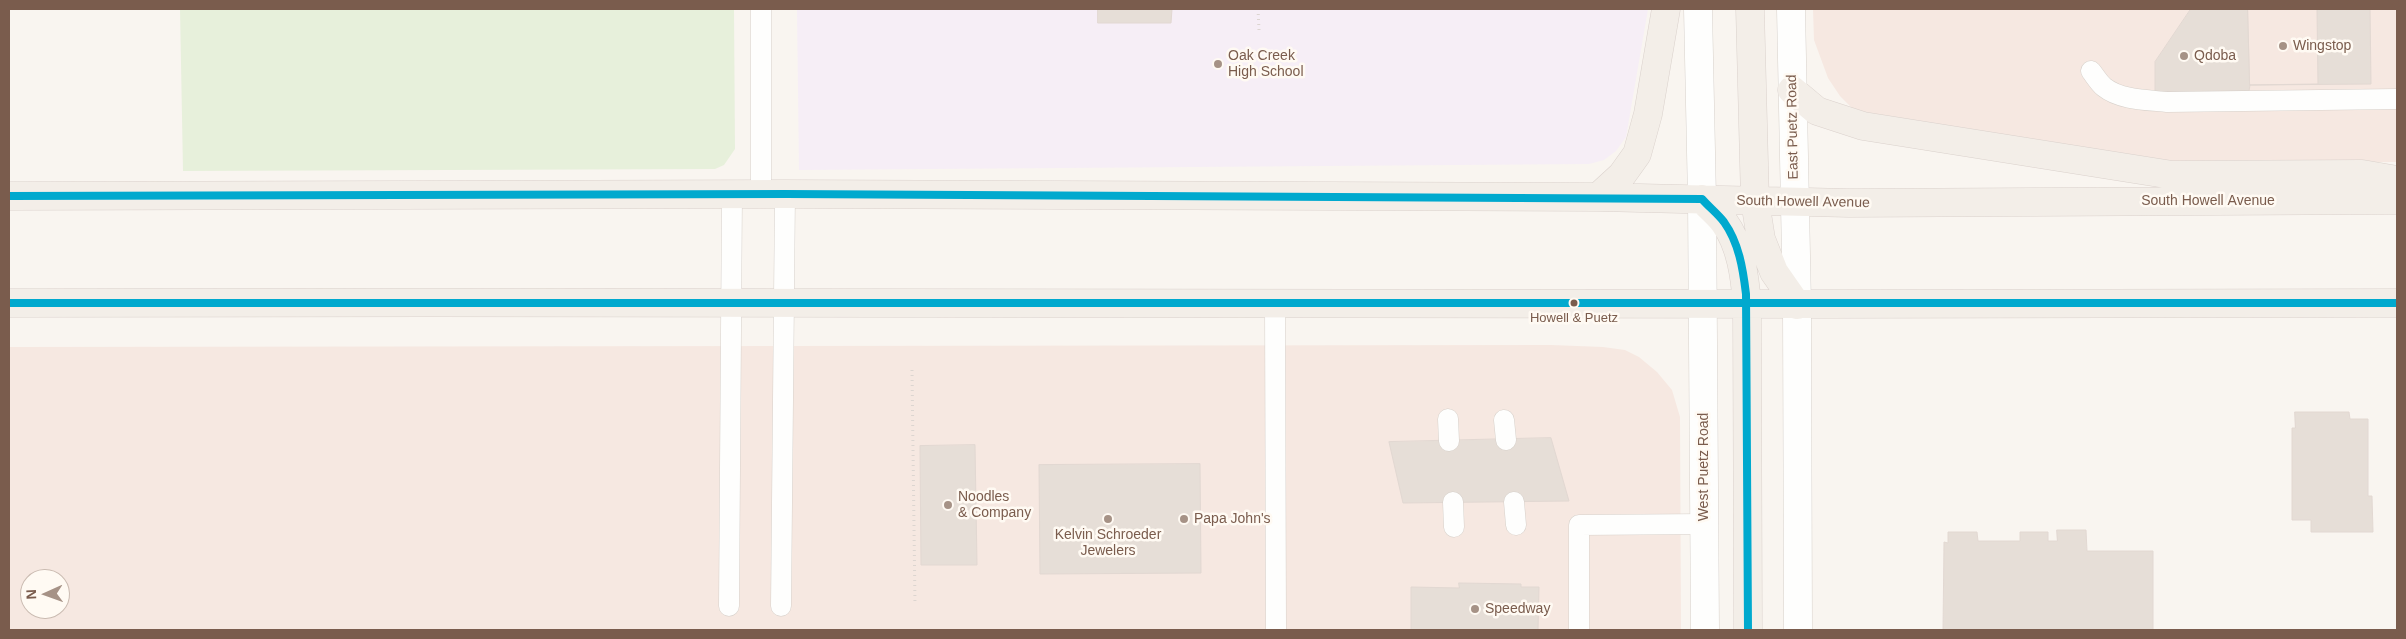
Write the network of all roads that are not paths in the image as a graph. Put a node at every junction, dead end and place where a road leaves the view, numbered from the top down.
1 (761, 9) edge
2 (1666, 9) edge
3 (1698, 9) edge
4 (1750, 9) edge
5 (1791, 9) edge
6 (2091, 71) dead end
7 (1792, 90) junction
8 (2397, 99) edge
9 (2397, 180) edge
10 (732, 194) junction
11 (773, 194) junction
12 (9, 196) edge
13 (1598, 197) junction
14 (1702, 199) junction
15 (2397, 200) edge
16 (1754, 201) junction
17 (1794, 202) junction
18 (732, 302) junction
19 (784, 302) junction
20 (1275, 302) junction
21 (2397, 303) edge
22 (9, 304) edge
23 (1703, 304) junction
24 (1747, 305) junction
25 (1797, 305) junction
26 (1448, 419) dead end
27 (1504, 420) dead end
28 (1506, 440) dead end
29 (1449, 441) dead end
30 (1453, 502) dead end
31 (1514, 502) dead end
32 (1705, 524) junction
33 (1516, 525) dead end
34 (1454, 527) dead end
35 (729, 606) dead end
36 (781, 606) dead end
37 (1276, 630) edge
38 (1578, 630) edge
39 (1705, 630) edge
40 (1748, 630) edge
41 (1798, 630) edge

1 - 11 lane
2 - 13 main road
3 - 14 street
4 - 16 main road
5 - 7 street, East Puetz Road
6 - 8 lane
7 - 9 main road
7 - 17 street, East Puetz Road
10 - 11 main road, South Howell Avenue
10 - 12 main road, South Howell Avenue
10 - 18 lane
11 - 13 main road, South Howell Avenue
11 - 19 lane
13 - 14 main road, South Howell Avenue
14 - 16 main road, South Howell Avenue
14 - 23 street
14 - 24 main road
15 - 17 main road, South Howell Avenue
16 - 17 main road, South Howell Avenue
16 - 25 main road
17 - 25 street, East Puetz Road
18 - 19 main road
18 - 22 main road
18 - 35 lane
19 - 20 main road
19 - 36 lane
20 - 23 main road
20 - 37 lane
21 - 25 main road
23 - 24 main road
23 - 32 street, West Puetz Road
24 - 25 main road
24 - 40 main road
25 - 41 street
26 - 29 lane
27 - 28 lane
30 - 34 lane
31 - 33 lane
32 - 38 lane
32 - 39 street, West Puetz Road

